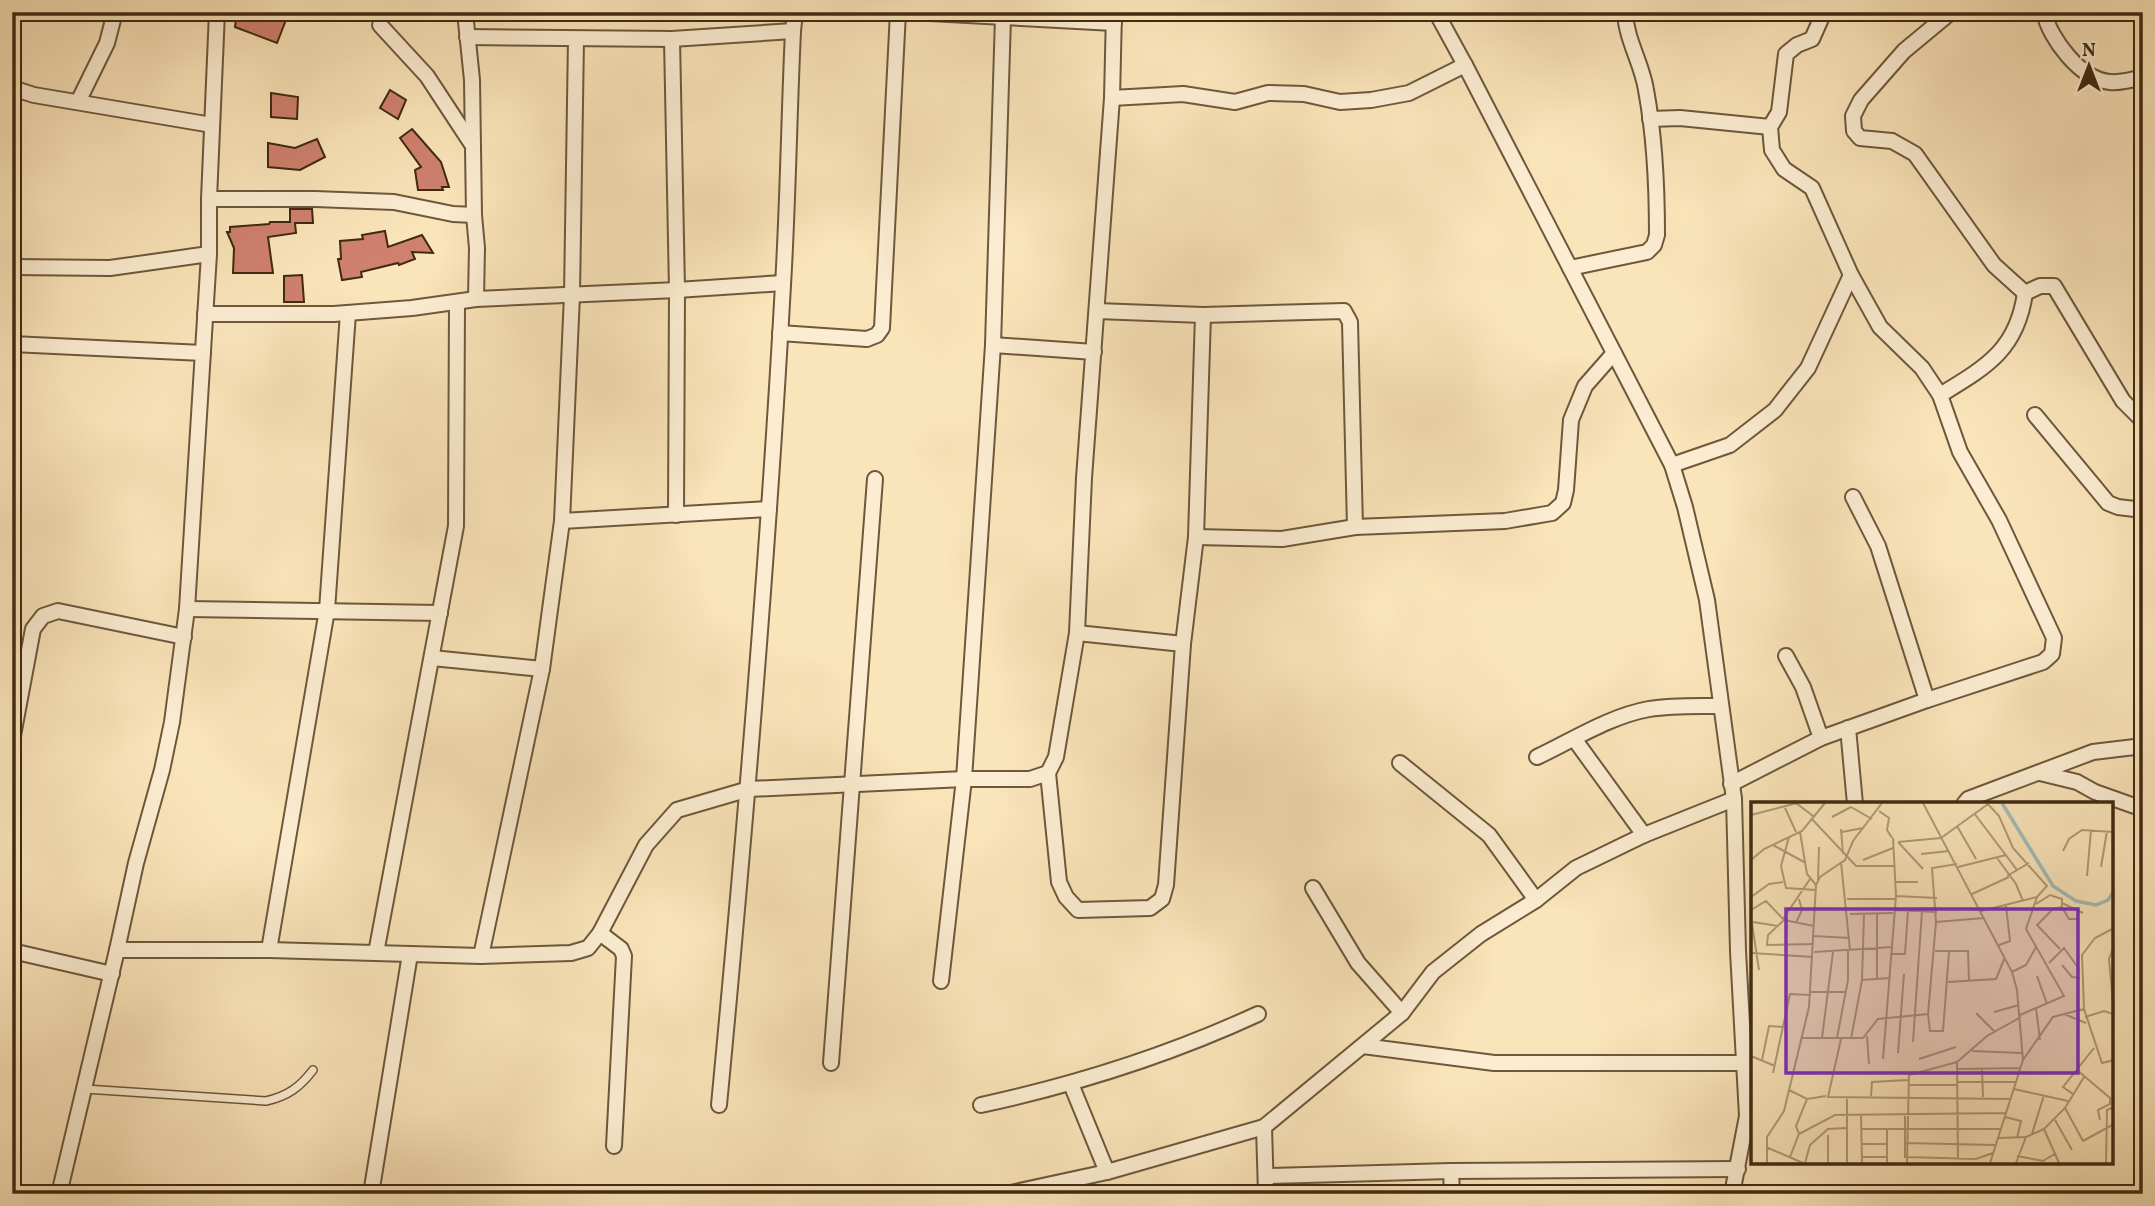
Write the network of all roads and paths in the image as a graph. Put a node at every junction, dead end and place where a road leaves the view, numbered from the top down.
1 (115, 12) edge
2 (217, 12) edge
3 (465, 12) edge
4 (795, 12) edge
5 (898, 12) edge
6 (911, 12) edge
7 (1625, 12) edge
8 (1824, 12) edge
9 (1951, 12) edge
10 (2044, 12) edge
11 (1441, 13) edge
12 (1003, 17) junction
13 (1114, 18) edge
14 (380, 25) dead end
15 (793, 31) junction
16 (467, 37) junction
17 (576, 39) junction
18 (673, 39) junction
19 (1465, 65) junction
20 (2143, 77) edge
21 (12, 88) edge
22 (1112, 98) junction
23 (78, 102) junction
24 (1650, 119) junction
25 (212, 125) junction
26 (1770, 127) junction
27 (471, 145) junction
28 (209, 199) junction
29 (474, 215) junction
30 (209, 254) junction
31 (12, 267) edge
32 (1570, 268) junction
33 (1850, 275) junction
34 (783, 283) junction
35 (677, 290) junction
36 (2025, 293) junction
37 (572, 295) junction
38 (476, 299) junction
39 (457, 302) junction
40 (1097, 311) junction
41 (348, 313) junction
42 (205, 314) junction
43 (1203, 315) junction
44 (780, 333) junction
45 (12, 344) edge
46 (993, 345) junction
47 (1094, 352) junction
48 (203, 353) junction
49 (1614, 353) junction
50 (1940, 395) junction
51 (2035, 415) dead end
52 (2143, 421) edge
53 (1672, 465) junction
54 (876, 479) dead end
55 (1853, 497) dead end
56 (769, 509) junction
57 (2143, 510) edge
58 (676, 515) junction
59 (562, 521) junction
60 (1355, 527) junction
61 (1196, 537) junction
62 (187, 609) junction
63 (327, 610) junction
64 (440, 613) junction
65 (1077, 633) junction
66 (184, 637) junction
67 (1183, 644) junction
68 (1786, 656) dead end
69 (432, 658) junction
70 (542, 668) junction
71 (1927, 700) junction
72 (1721, 706) junction
73 (1849, 728) junction
74 (1821, 738) junction
75 (1575, 740) junction
76 (12, 741) edge
77 (2143, 746) edge
78 (1537, 757) dead end
79 (1400, 763) dead end
80 (1048, 773) junction
81 (2040, 773) junction
82 (964, 779) junction
83 (852, 783) junction
84 (1731, 784) junction
85 (749, 789) junction
86 (1734, 799) junction
87 (1855, 802) edge
88 (1965, 802) edge
89 (2143, 809) edge
90 (1644, 835) junction
91 (1313, 888) dead end
92 (1536, 900) junction
93 (600, 933) junction
94 (117, 950) junction
95 (269, 950) junction
96 (12, 951) edge
97 (376, 953) junction
98 (410, 954) junction
99 (481, 956) junction
100 (112, 974) junction
101 (941, 981) dead end
102 (1402, 1013) junction
103 (1258, 1014) dead end
104 (1363, 1046) junction
105 (831, 1063) dead end
106 (1745, 1063) junction
107 (313, 1070) dead end
108 (1070, 1084) junction
109 (85, 1089) junction
110 (719, 1105) dead end
111 (981, 1105) dead end
112 (1750, 1114) edge
113 (1264, 1127) junction
114 (614, 1146) dead end
115 (1738, 1169) junction
116 (1451, 1171) junction
117 (1107, 1172) junction
118 (1266, 1176) junction
119 (59, 1194) edge
120 (371, 1194) edge
121 (1006, 1194) edge
122 (1266, 1194) edge
123 (1452, 1194) edge
124 (1732, 1194) edge

1 - 23 street
2 - 25 street
3 - 16 street
4 - 15 street
5 - 44 street
6 - 12 street
7 - 24 street
8 - 26 street
9 - 36 street
10 - 20 street
11 - 19 street
12 - 13 street
12 - 46 street
13 - 22 street
14 - 27 street
15 - 18 street
15 - 34 street
16 - 17 street
16 - 27 street
17 - 18 street
17 - 37 street
18 - 35 street
19 - 22 street
19 - 32 street
21 - 23 street
22 - 40 street
23 - 25 street
24 - 26 street
24 - 32 street
25 - 28 street
26 - 33 street
27 - 29 street
28 - 29 street
28 - 30 street
29 - 38 street
30 - 31 street
30 - 42 street
32 - 49 street
33 - 50 street
33 - 53 street
34 - 35 street
34 - 44 street
35 - 37 street
35 - 58 street
36 - 50 street
36 - 52 street
37 - 38 street
37 - 59 street
38 - 39 street
39 - 41 street
39 - 64 street
40 - 43 street
40 - 47 street
41 - 42 street
41 - 63 street
42 - 48 street
43 - 60 street
43 - 61 street
44 - 56 street
45 - 48 street
46 - 47 street
46 - 82 street
47 - 65 street
48 - 62 street
49 - 53 street
49 - 60 street
50 - 71 street
51 - 57 street
53 - 72 street
54 - 83 street
55 - 71 street
56 - 58 street
56 - 85 street
58 - 59 street
59 - 70 street
60 - 61 street
61 - 67 street
62 - 63 street
62 - 66 street
63 - 64 street
63 - 95 street
64 - 69 street
65 - 67 street
65 - 80 street
66 - 76 street
66 - 94 street
67 - 80 street
68 - 74 street
69 - 70 street
69 - 97 street
70 - 99 street
71 - 73 street
72 - 75 street
72 - 84 street
73 - 74 street
73 - 87 street
74 - 84 street
75 - 78 street
75 - 90 street
77 - 81 street
79 - 92 street
80 - 82 street
81 - 88 street
81 - 89 street
82 - 83 street
82 - 101 street
83 - 85 street
83 - 105 street
84 - 86 street
85 - 93 street
85 - 110 street
86 - 90 street
86 - 106 street
90 - 92 street
91 - 102 street
92 - 102 street
93 - 99 street
93 - 114 street
94 - 95 street
94 - 100 street
95 - 97 street
96 - 100 street
97 - 98 street
98 - 99 street
98 - 120 street
100 - 109 street
102 - 104 street
103 - 108 street
104 - 106 street
104 - 113 street
106 - 112 street
107 - 109 lane
108 - 111 street
108 - 117 street
109 - 119 street
112 - 115 street
113 - 117 street
113 - 118 street
115 - 116 street
115 - 124 street
116 - 118 street
116 - 123 street
117 - 121 street
118 - 122 street

